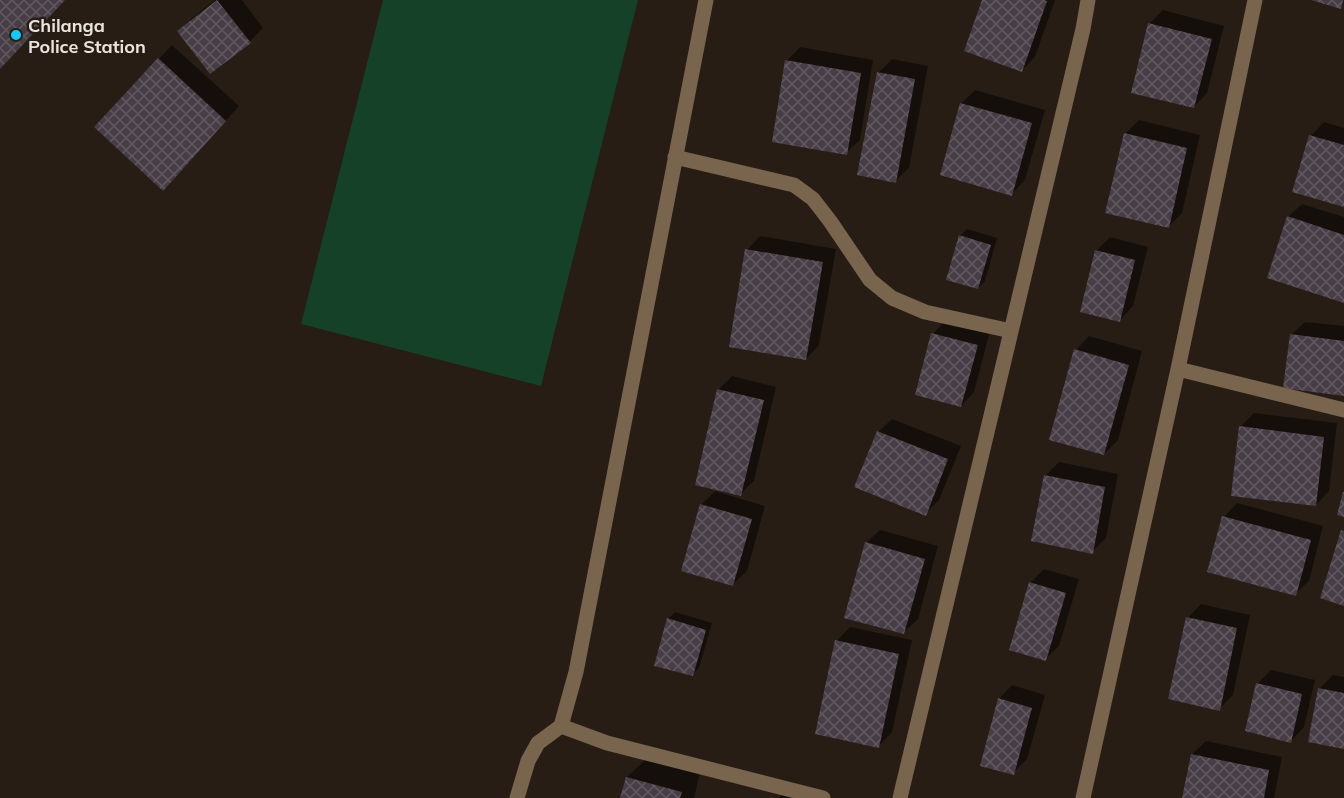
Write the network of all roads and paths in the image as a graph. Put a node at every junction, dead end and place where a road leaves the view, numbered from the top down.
1 (706, 0) edge
2 (1088, 0) edge
3 (1255, 0) edge
4 (675, 157) junction
5 (1011, 331) junction
6 (1178, 369) junction
7 (1344, 410) edge
8 (561, 726) junction
9 (517, 798) edge
10 (823, 798) edge
11 (900, 798) edge
12 (1083, 798) edge

1 - 4 lane
2 - 5 lane
3 - 6 lane
4 - 5 lane
4 - 8 lane
5 - 11 lane
6 - 7 lane
6 - 12 lane
8 - 9 lane
8 - 10 lane

